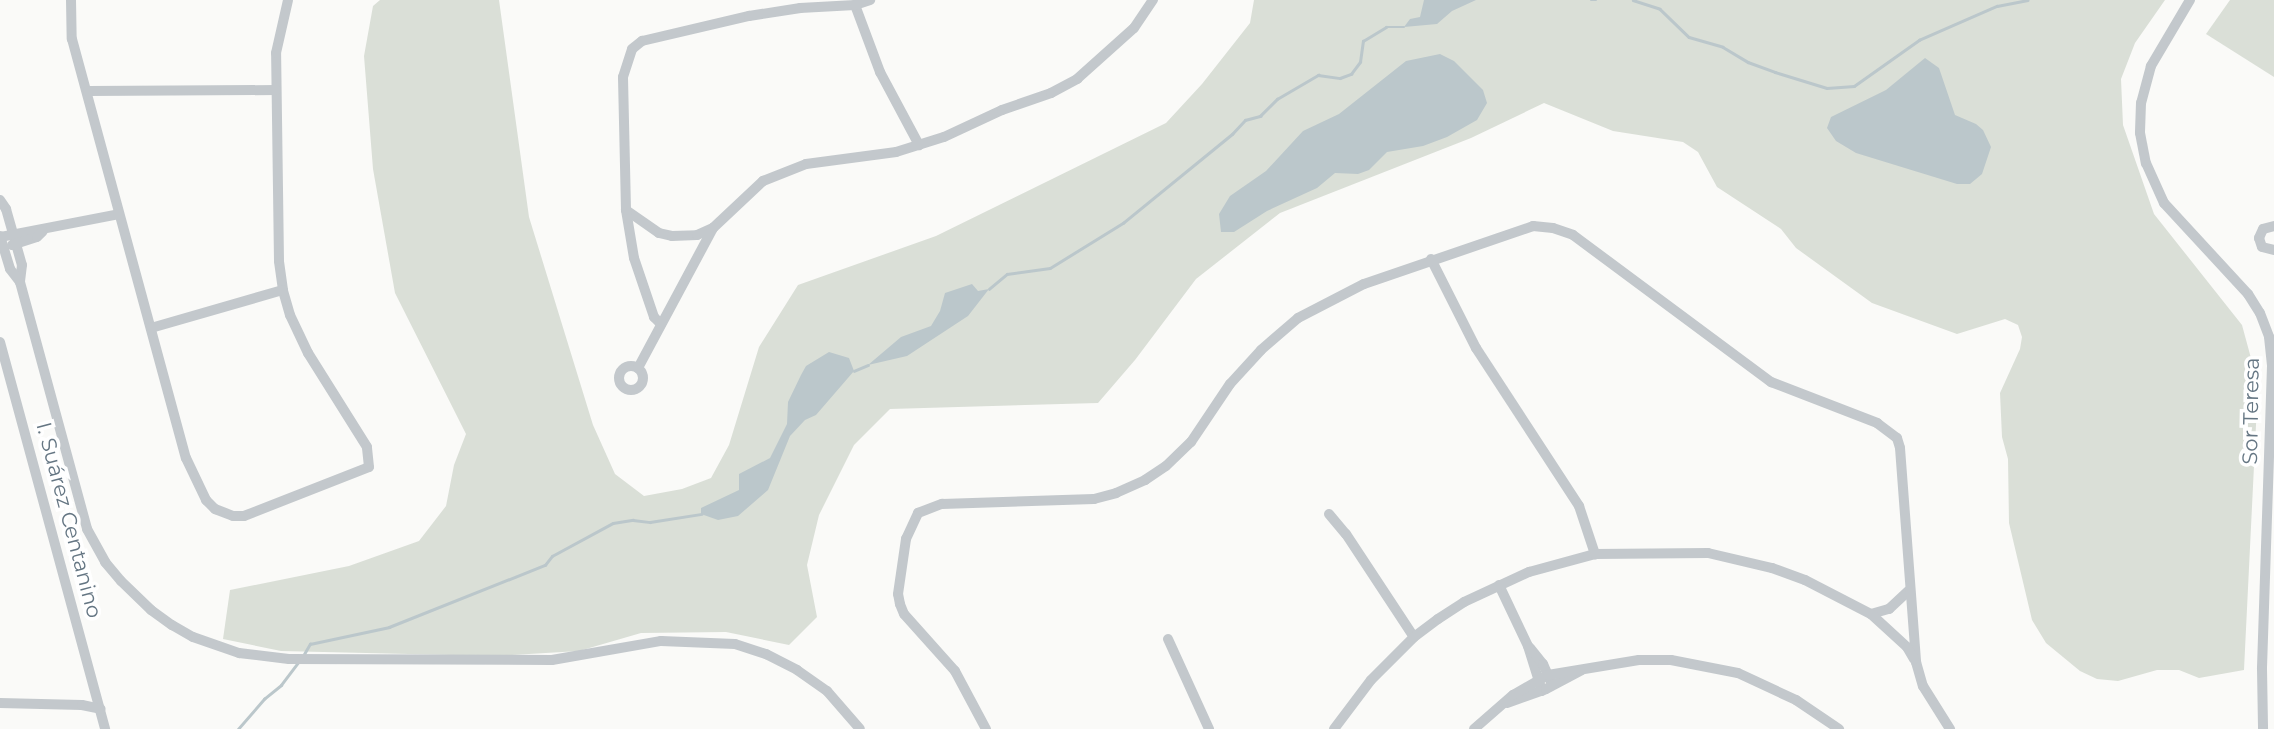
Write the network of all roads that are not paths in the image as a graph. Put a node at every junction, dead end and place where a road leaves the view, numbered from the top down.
1 (71, 0) edge
2 (288, 0) edge
3 (870, 0) edge
4 (1153, 0) edge
5 (2190, 0) edge
6 (855, 5) junction
7 (276, 90) junction
8 (88, 91) junction
9 (919, 145) junction
10 (0, 200) edge
11 (625, 210) junction
12 (119, 214) junction
13 (2274, 215) edge
14 (2271, 226) edge
15 (713, 229) junction
16 (14, 239) junction
17 (1, 240) edge
18 (2274, 250) edge
19 (1431, 259) junction
20 (20, 282) junction
21 (283, 290) junction
22 (661, 324) junction
23 (151, 328) junction
24 (0, 342) edge
25 (638, 368) dead end
26 (1329, 514) dead end
27 (1595, 554) junction
28 (1499, 585) junction
29 (1908, 591) junction
30 (1871, 614) junction
31 (1414, 637) junction
32 (1168, 639) dead end
33 (1916, 662) junction
34 (1584, 668) junction
35 (2262, 669) junction
36 (1543, 678) junction
37 (1547, 689) junction
38 (0, 703) edge
39 (1504, 703) junction
40 (101, 709) junction
41 (105, 729) edge
42 (860, 729) edge
43 (986, 729) edge
44 (1209, 729) edge
45 (1334, 729) edge
46 (1474, 729) edge
47 (1839, 729) edge
48 (1950, 729) edge
49 (2255, 729) edge
50 (2263, 729) edge

1 - 8 street
2 - 7 street
3 - 6 street
4 - 9 street
5 - 35 street, Sor Teresa
6 - 9 street
6 - 11 street
7 - 8 street
7 - 21 street
8 - 12 street
9 - 15 street
10 - 16 street
11 - 15 street
11 - 22 street
12 - 16 street
12 - 23 street
13 - 14 street
14 - 18 street
15 - 22 street
16 - 17 street
16 - 20 street
17 - 20 street
19 - 27 street
19 - 29 street
19 - 43 street
20 - 42 street
21 - 23 street
21 - 23 street
22 - 25 street
24 - 40 street, I. Suárez Centanino
26 - 31 street
27 - 28 street
27 - 30 street
28 - 31 street
28 - 36 street
29 - 30 street
29 - 33 street
30 - 33 street
31 - 45 street
32 - 44 street
33 - 48 street
34 - 36 street
34 - 37 street
34 - 47 street
35 - 49 street, Sor Teresa
35 - 50 street, Sor Teresa
36 - 37 street
36 - 39 street
37 - 39 street
38 - 40 street
39 - 46 street
40 - 41 street, I. Suárez Centanino

